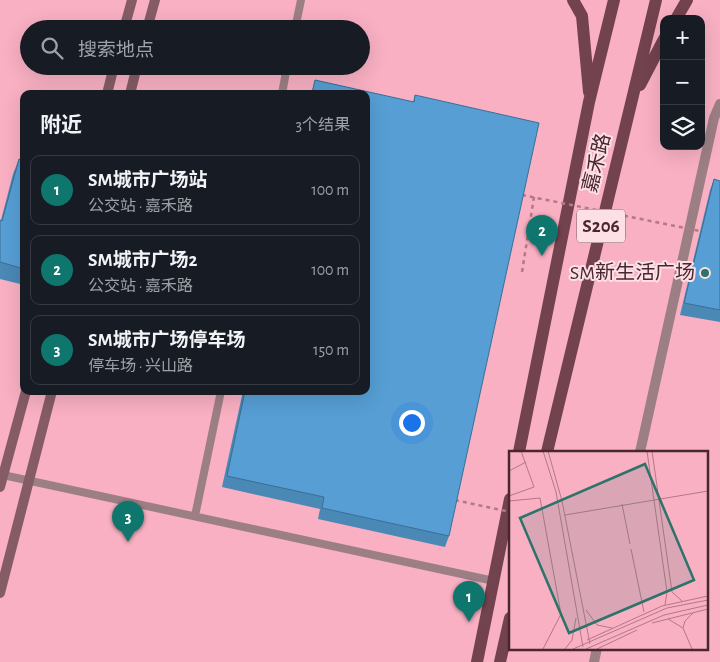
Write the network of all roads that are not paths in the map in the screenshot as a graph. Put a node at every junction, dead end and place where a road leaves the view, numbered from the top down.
1 (132, 0) edge
2 (155, 0) edge
3 (301, 0) edge
4 (573, 0) edge
5 (614, 0) edge
6 (656, 0) edge
7 (687, 0) edge
8 (678, 15) edge
9 (126, 20) edge
10 (149, 20) edge
11 (297, 20) edge
12 (660, 47) edge
13 (112, 75) edge
14 (135, 75) edge
15 (285, 75) edge
16 (108, 90) edge
17 (131, 90) edge
18 (283, 90) edge
19 (590, 102) junction
20 (720, 104) edge
21 (630, 108) junction
22 (25, 395) edge
23 (51, 395) edge
24 (219, 395) edge
25 (519, 451) edge
26 (547, 451) edge
27 (640, 451) edge
28 (2, 474) edge
29 (29, 480) junction
30 (0, 487) edge
31 (509, 504) edge
32 (195, 516) junction
33 (494, 581) junction
34 (0, 593) edge
35 (509, 622) edge
36 (477, 662) edge
37 (500, 662) edge

1 - 9 main road
2 - 10 main road
3 - 11 lane
4 - 19 main road
5 - 19 main road, 嘉禾路 / S206
6 - 21 main road, 嘉禾路 / S206
7 - 8 main road
12 - 21 main road
13 - 16 main road
14 - 17 main road
15 - 18 lane
19 - 25 main road, 嘉禾路 / S206
20 - 27 street
21 - 26 main road, 嘉禾路 / S206
22 - 28 main road
23 - 29 main road
24 - 32 lane
28 - 29 lane
28 - 30 main road
29 - 32 lane
29 - 34 main road
31 - 33 main road
32 - 33 lane
33 - 36 main road
35 - 37 main road

